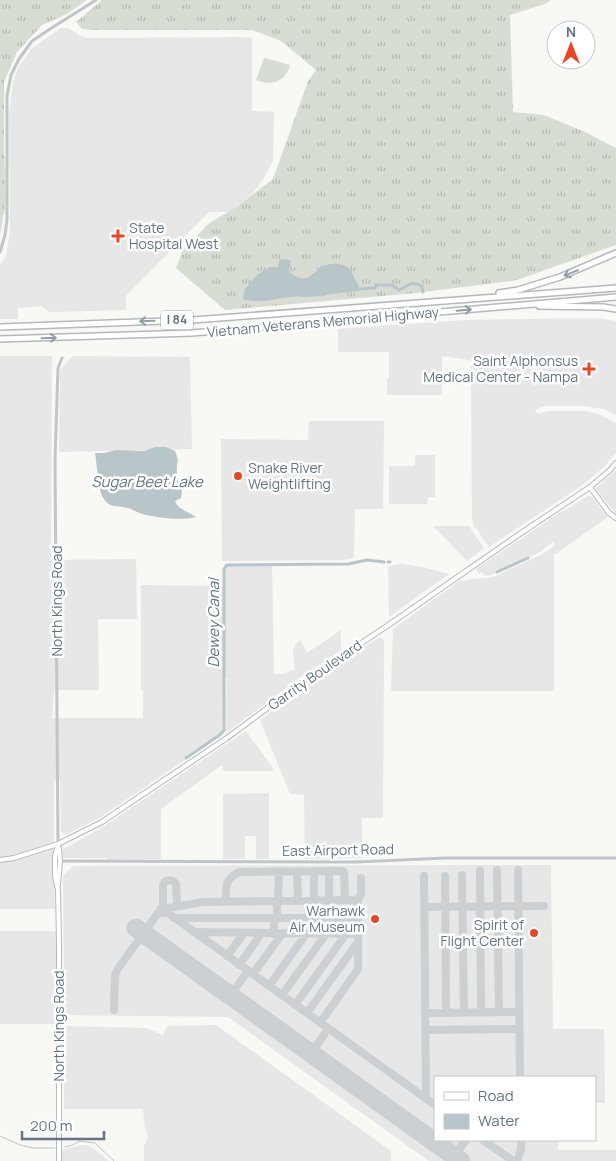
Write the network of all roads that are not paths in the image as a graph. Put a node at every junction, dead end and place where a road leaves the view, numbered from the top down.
1 (96, 0) edge
2 (0, 252) edge
3 (616, 253) edge
4 (616, 288) edge
5 (616, 297) edge
6 (478, 298) junction
7 (506, 306) junction
8 (616, 309) edge
9 (0, 327) edge
10 (0, 339) edge
11 (62, 358) dead end
12 (616, 463) edge
13 (590, 488) junction
14 (616, 518) edge
15 (58, 844) junction
16 (616, 858) edge
17 (0, 860) edge
18 (60, 862) junction
19 (58, 890) junction
20 (59, 1161) edge

1 - 2 street
3 -> 6 highway
4 - 6 highway, Vietnam Veterans Memorial Highway / I 84
5 - 7 highway, Vietnam Veterans Memorial Highway / I 84
6 -> 9 highway, Vietnam Veterans Memorial Highway / I 84
7 - 8 highway
10 -> 7 highway, Vietnam Veterans Memorial Highway / I 84
11 - 15 street, North Kings Road
12 - 13 main road, Garrity Boulevard
13 - 14 main road
13 - 15 main road, Garrity Boulevard
15 - 17 main road, Garrity Boulevard
15 - 18 main road, North Kings Road
15 - 19 main road, North Kings Road
16 - 18 street, East Airport Road
18 - 19 main road, North Kings Road
19 - 20 main road, North Kings Road

